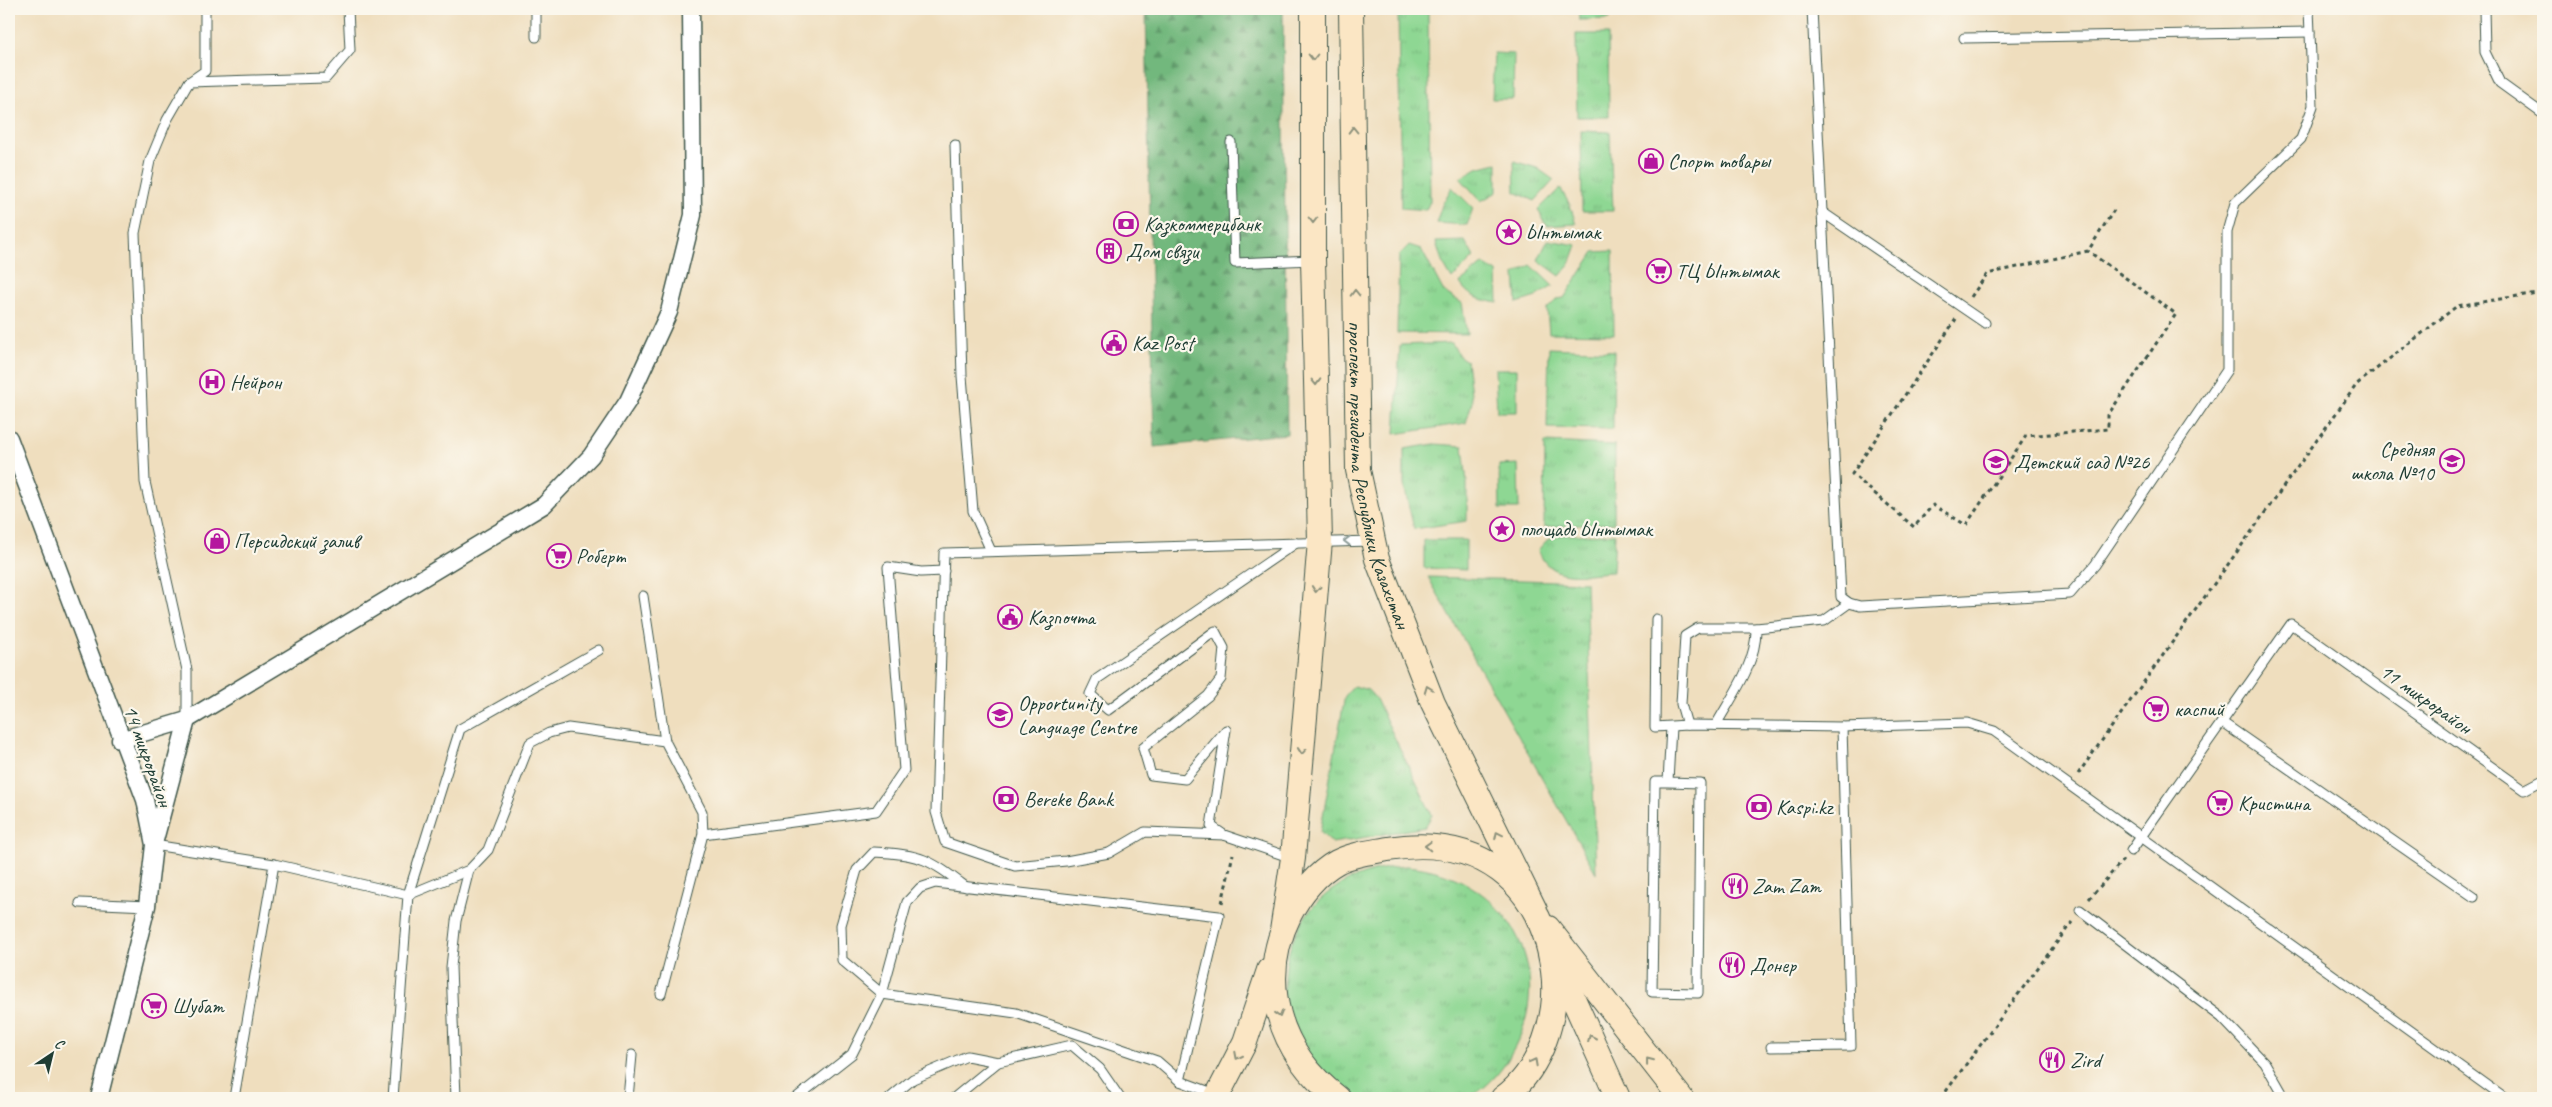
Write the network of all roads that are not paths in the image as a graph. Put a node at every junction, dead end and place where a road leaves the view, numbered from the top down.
1 (204, 9) edge
2 (348, 9) edge
3 (536, 9) edge
4 (691, 9) edge
5 (1313, 9) edge
6 (1351, 9) edge
7 (1812, 9) edge
8 (2310, 9) edge
9 (2484, 9) edge
10 (2310, 32) junction
11 (536, 37) dead end
12 (1964, 38) dead end
13 (190, 82) junction
14 (2543, 114) edge
15 (1231, 142) dead end
16 (954, 145) dead end
17 (1822, 212) junction
18 (1313, 260) junction
19 (1985, 323) dead end
20 (9, 438) edge
21 (1320, 541) junction
22 (1373, 541) junction
23 (1296, 542) junction
24 (991, 550) junction
25 (944, 571) junction
26 (644, 596) dead end
27 (1849, 603) junction
28 (1656, 619) dead end
29 (1756, 628) junction
30 (599, 650) dead end
31 (187, 720) junction
32 (2223, 723) junction
33 (1687, 725) junction
34 (1716, 725) junction
35 (1671, 727) junction
36 (1842, 727) junction
37 (120, 740) junction
38 (665, 741) junction
39 (2543, 780) edge
40 (1668, 782) junction
41 (703, 834) junction
42 (1224, 835) junction
43 (2142, 836) junction
44 (154, 845) junction
45 (2131, 851) road end
46 (1293, 858) junction
47 (274, 864) junction
48 (469, 870) junction
49 (969, 889) junction
50 (408, 895) junction
51 (2474, 897) dead end
52 (80, 903) dead end
53 (147, 906) junction
54 (2080, 910) road end
55 (1537, 913) junction
56 (1280, 938) junction
57 (1550, 948) junction
58 (661, 994) dead end
59 (882, 994) junction
60 (1771, 1047) dead end
61 (632, 1055) dead end
62 (998, 1062) junction
63 (1180, 1081) junction
64 (1217, 1097) edge
65 (99, 1098) edge
66 (234, 1098) edge
67 (393, 1098) edge
68 (456, 1098) edge
69 (628, 1098) edge
70 (796, 1098) edge
71 (890, 1098) edge
72 (954, 1098) edge
73 (1120, 1098) edge
74 (1338, 1098) edge
75 (1503, 1098) edge
76 (1618, 1098) edge
77 (1680, 1098) edge
78 (2285, 1098) edge
79 (2504, 1098) edge

1 - 13 lane
2 - 13 lane
3 - 11 lane
4 - 31 street
5 -> 18 main road
22 -> 6 main road, проспект президента Республики Казахстан
7 - 17 lane
8 - 10 lane
9 - 14 lane
10 - 12 lane
10 - 27 lane
13 - 31 lane
15 - 18 lane
16 - 24 lane
17 - 19 lane
17 - 27 lane
18 -> 21 main road
20 - 37 street, 14 микрорайон
22 -> 21 lane
21 - 23 lane
21 -> 46 main road
55 -> 22 main road, проспект президента Республики Казахстан
23 - 24 lane
23 - 42 lane
24 - 25 lane
25 - 41 lane
25 - 42 lane
26 - 38 lane
27 - 29 lane
28 - 35 lane
29 - 33 lane
29 - 34 lane
30 - 50 lane
31 - 37 street
31 - 44 street
32 - 39 lane, 11 микрорайон
32 - 43 lane
32 - 51 lane
33 - 34 lane
33 - 35 lane
34 - 36 lane
35 - 40 lane
36 - 43 lane
36 - 60 lane
37 - 44 street, 14 микрорайон
38 - 41 lane
38 - 48 lane
40 - 40 lane
41 - 58 lane
42 - 46 lane
43 - 45 lane
43 - 79 lane
44 - 47 lane
44 - 53 street, 14 микрорайон
46 - 56 main road
47 - 50 lane
47 - 66 lane
48 - 50 lane
48 - 68 lane
49 - 59 lane
49 - 59 lane
49 - 63 lane
50 - 67 lane
52 - 53 lane
53 - 65 street, 14 микрорайон
54 - 78 lane
55 -> 56 main road
55 - 57 main road
77 -> 55 main road
56 -> 64 main road
56 -> 74 main road
75 -> 57 main road
76 -> 57 main road
59 - 63 lane
59 - 70 lane
61 - 69 lane
62 - 71 lane
62 - 72 lane
62 - 73 lane
63 - 64 lane

